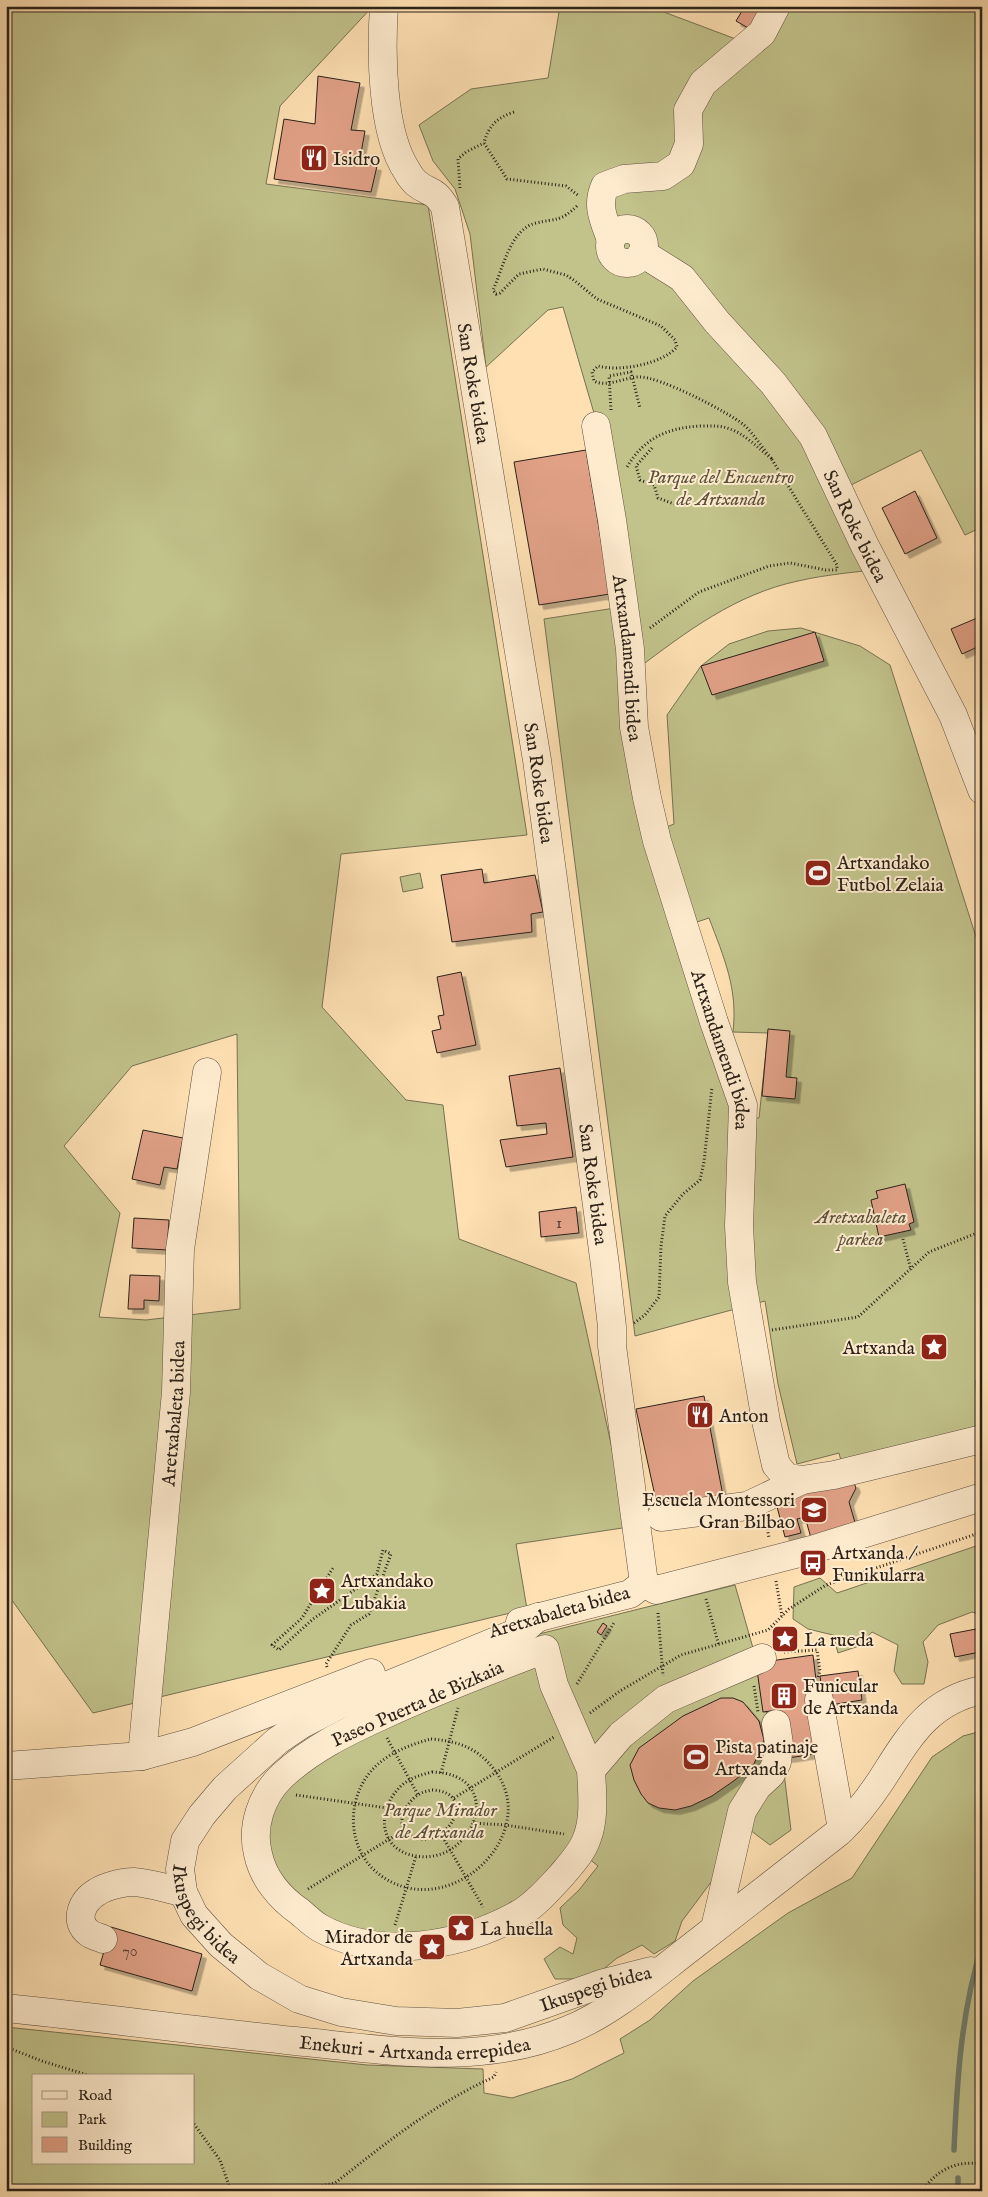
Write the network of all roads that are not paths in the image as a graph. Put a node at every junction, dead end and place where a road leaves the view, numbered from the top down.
1 (384, 6) edge
2 (776, 6) edge
3 (603, 418) road end
4 (982, 790) edge
5 (207, 1072) dead end
6 (982, 1439) edge
7 (802, 1480) junction
8 (982, 1497) edge
9 (661, 1517) dead end
10 (643, 1589) junction
11 (538, 1617) junction
12 (765, 1658) road end
13 (982, 1690) edge
14 (819, 1700) road end
15 (776, 1724) road end
16 (142, 1756) junction
17 (6, 1766) edge
18 (591, 1770) junction
19 (841, 1830) junction
20 (183, 1892) junction
21 (715, 1928) junction
22 (103, 1939) dead end
23 (664, 1967) junction
24 (6, 2008) edge

1 - 10 street, San Roke bidea
2 - 4 street, San Roke bidea
3 - 7 street, Artxandamendi bidea
5 - 16 street, Aretxabaleta bidea
6 - 7 street
7 - 9 street
8 - 10 street, Aretxabaleta bidea
10 - 11 street, Aretxabaleta bidea
11 - 16 street, Aretxabaleta bidea
11 - 20 street, Ikuspegi bidea
12 - 18 street
13 - 19 street
14 - 19 street
15 - 21 street
16 - 17 street, Aretxabaleta bidea
18 - 18 street, Paseo Puerta de Bizkaia
19 - 21 street, Enekuri - Artxanda errepidea
20 - 22 street
20 - 23 street, Ikuspegi bidea
21 - 23 street, Enekuri - Artxanda errepidea
23 - 24 street, Enekuri - Artxanda errepidea

